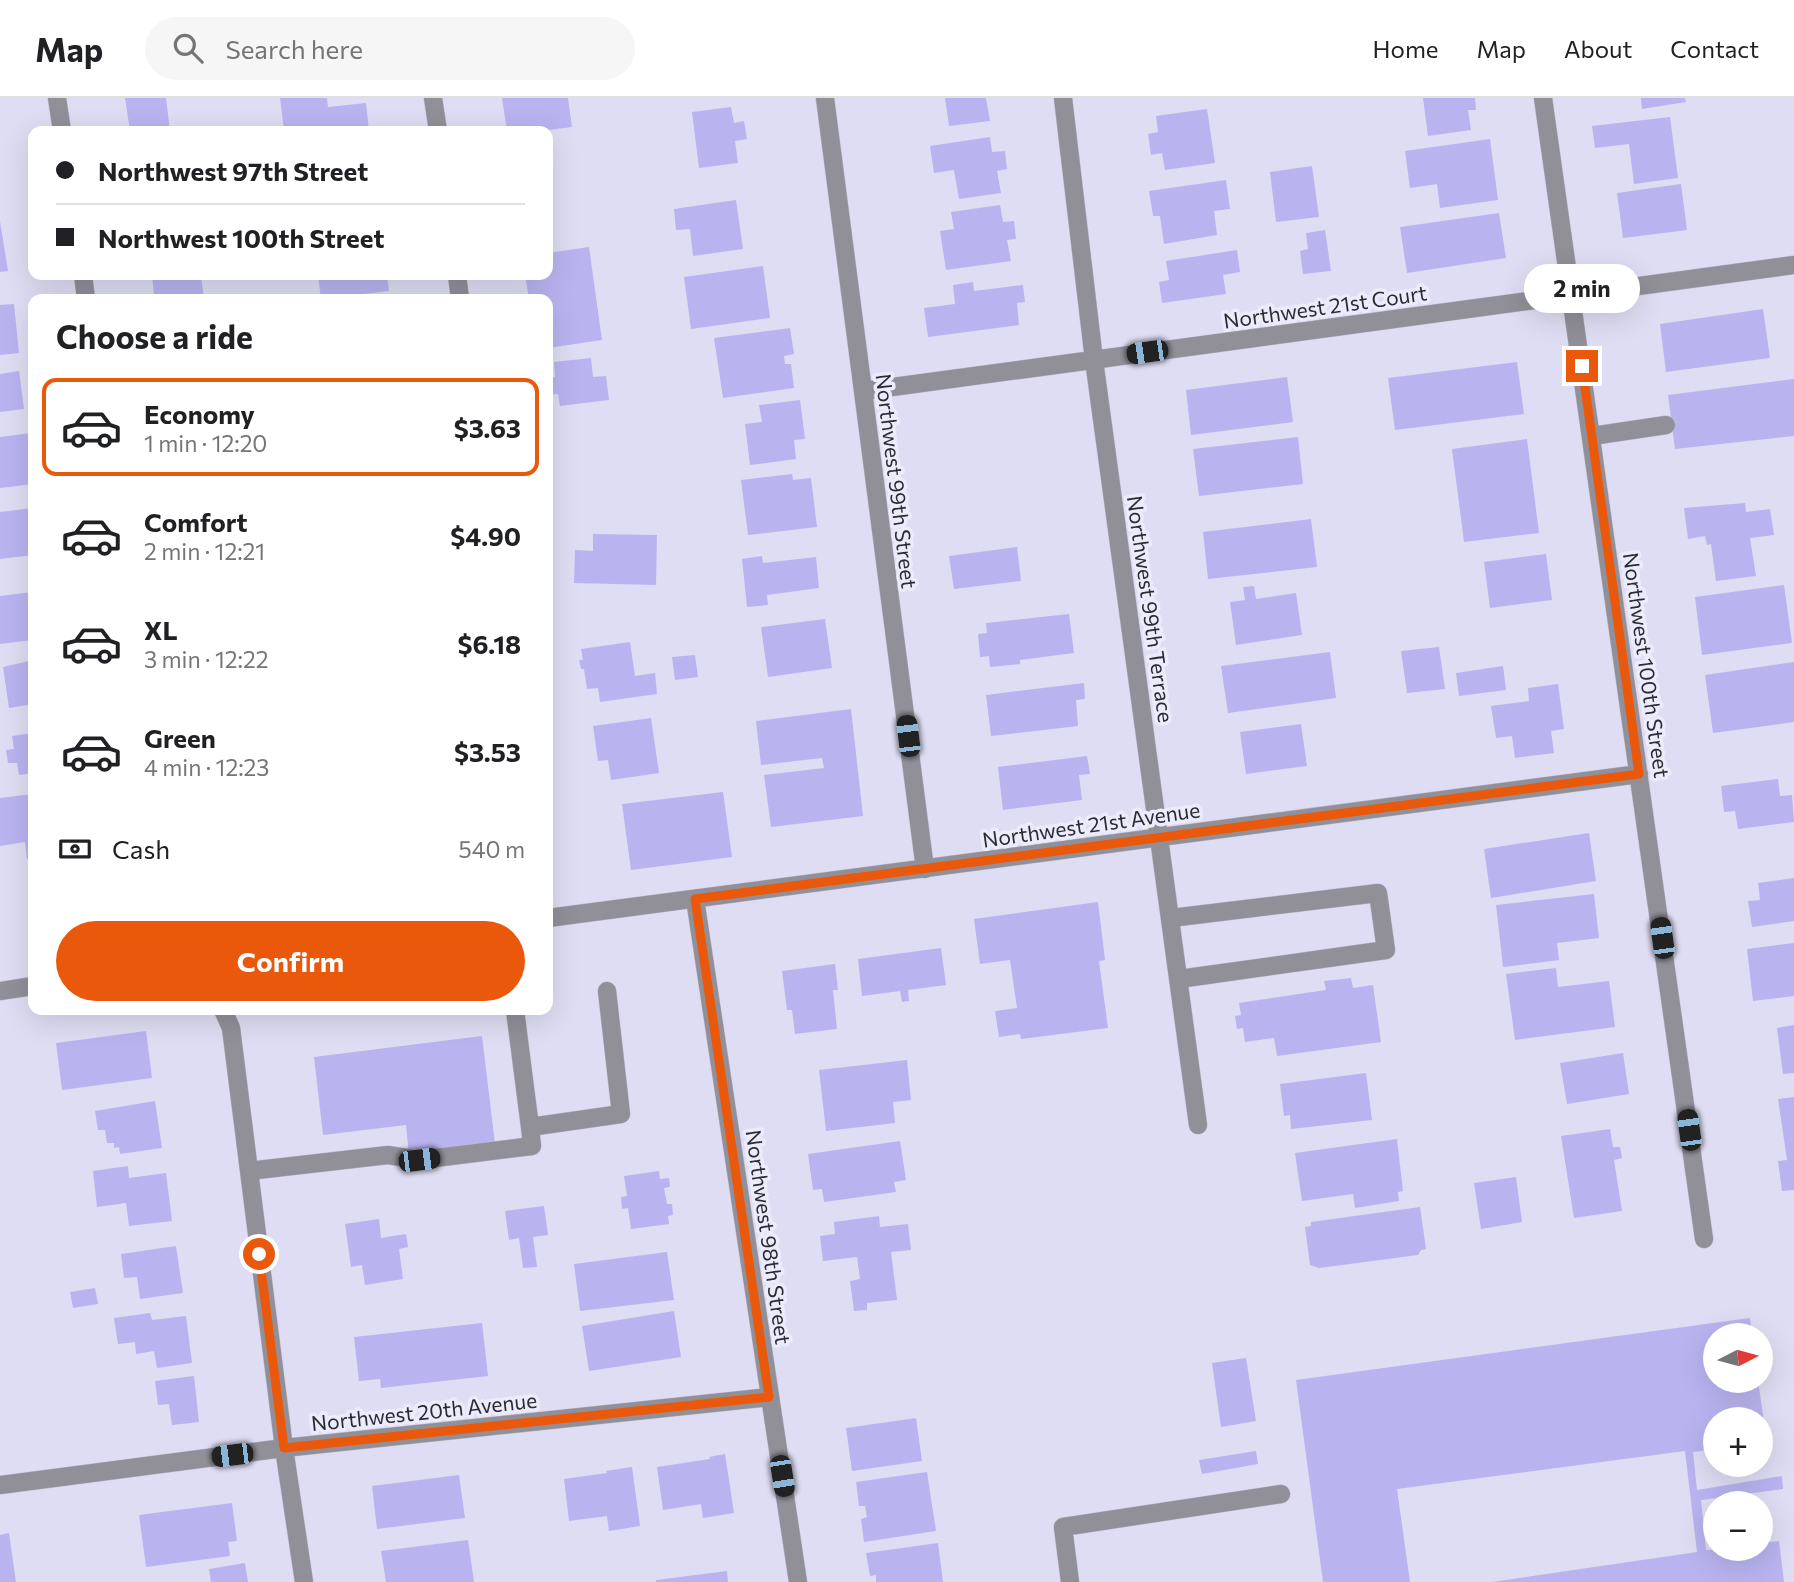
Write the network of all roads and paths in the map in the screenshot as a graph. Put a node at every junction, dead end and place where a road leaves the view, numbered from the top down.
1 (57, 98) edge
2 (433, 98) edge
3 (825, 98) edge
4 (1063, 98) edge
5 (1543, 98) edge
6 (61, 126) edge
7 (437, 126) edge
8 (1794, 265) edge
9 (1572, 296) junction
10 (1094, 360) junction
11 (863, 391) junction
12 (1666, 425) dead end
13 (1592, 436) junction
14 (1639, 774) junction
15 (1160, 838) junction
16 (925, 869) junction
17 (695, 899) junction
18 (553, 917) edge
19 (1171, 919) junction
20 (1179, 979) junction
21 (28, 987) edge
22 (0, 991) edge
23 (607, 991) dead end
24 (225, 1015) edge
25 (516, 1015) edge
26 (1198, 1125) dead end
27 (530, 1127) junction
28 (249, 1171) junction
29 (1704, 1239) dead end
30 (769, 1397) junction
31 (284, 1448) junction
32 (0, 1485) edge
33 (1281, 1494) dead end
34 (304, 1582) edge
35 (798, 1582) edge
36 (1070, 1582) edge

1 - 6 street
2 - 7 street
3 - 11 street, Northwest 99th Street
4 - 10 street, Northwest 99th Terrace
5 - 9 street, Northwest 100th Street
8 - 9 street, Northwest 21st Court
9 - 10 street, Northwest 21st Court
9 - 13 street, Northwest 100th Street
10 - 11 street, Northwest 21st Court
10 - 15 street, Northwest 99th Terrace
11 - 16 street, Northwest 99th Street
12 - 13 street
13 - 14 street, Northwest 100th Street
14 - 15 street, Northwest 21st Avenue
14 - 29 street, Northwest 100th Street
15 - 16 street, Northwest 21st Avenue
15 - 19 street, Northwest 99th Terrace
16 - 17 street, Northwest 21st Avenue
17 - 18 street, Northwest 21st Avenue
17 - 30 street, Northwest 98th Street
19 - 20 street, Northwest 99th Terrace
19 - 20 street
20 - 26 street, Northwest 99th Terrace
21 - 22 street
23 - 27 street
24 - 28 street
25 - 27 street
27 - 28 street
28 - 31 street
30 - 31 street, Northwest 20th Avenue
30 - 35 street, Northwest 98th Street
31 - 32 street, Northwest 20th Avenue
31 - 34 street
33 - 36 street

